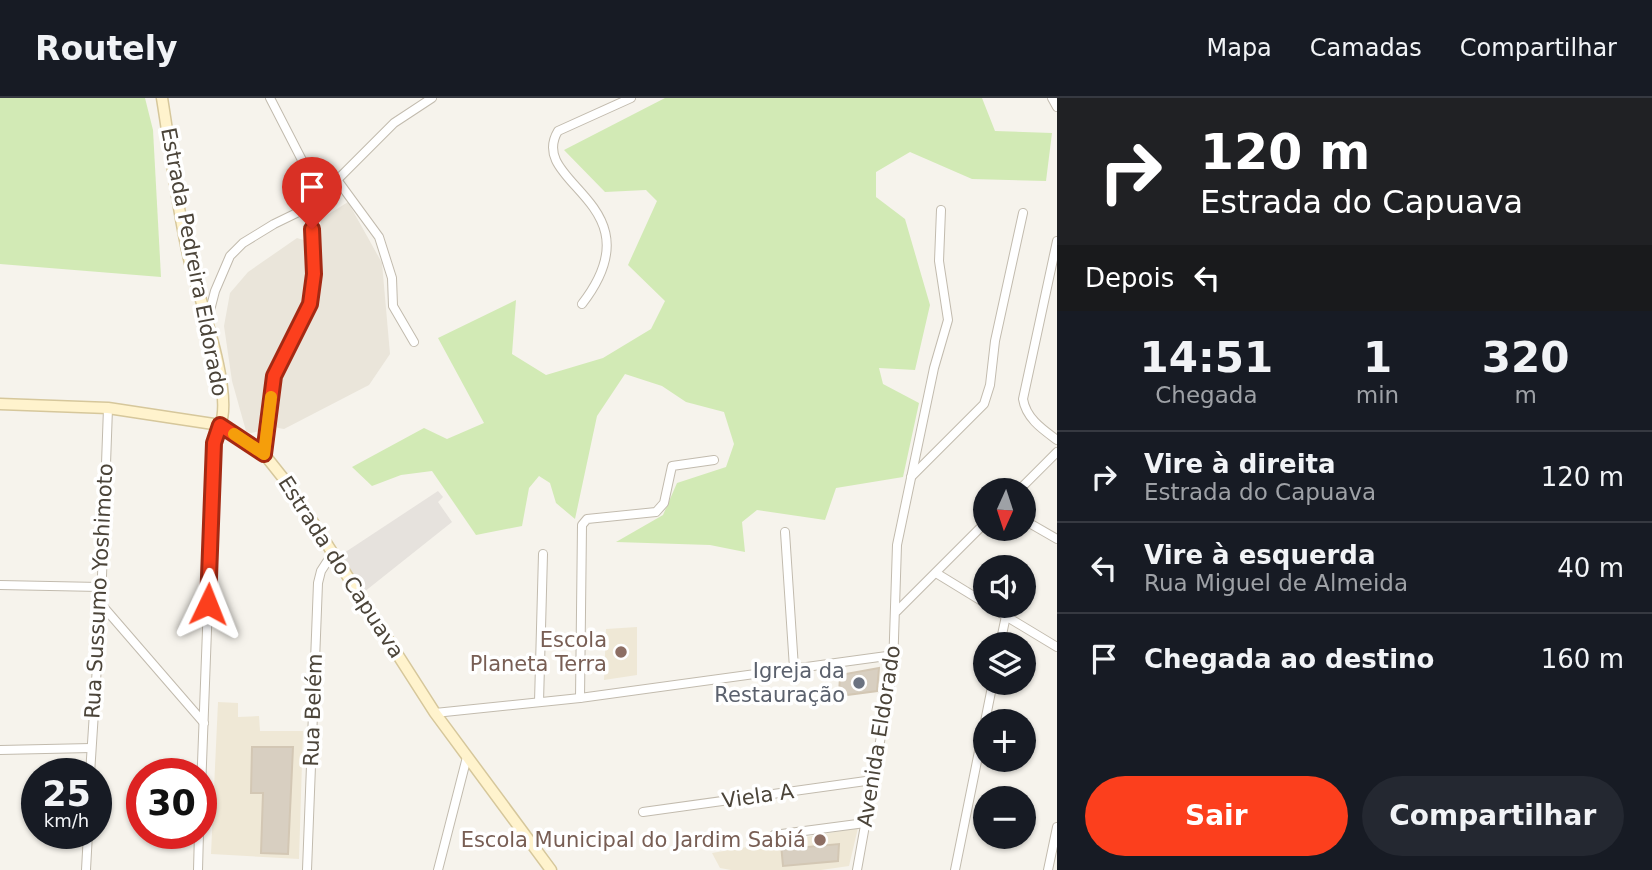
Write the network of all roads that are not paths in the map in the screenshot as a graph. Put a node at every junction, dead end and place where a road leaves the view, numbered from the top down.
1 (162, 98) edge
2 (270, 98) edge
3 (432, 98) edge
4 (631, 98) edge
5 (1052, 98) edge
6 (1057, 107) edge
7 (338, 181) junction
8 (321, 197) junction
9 (311, 206) junction
10 (941, 210) dead end
11 (1023, 213) dead end
12 (1057, 241) edge
13 (582, 304) dead end
14 (208, 318) junction
15 (414, 342) dead end
16 (0, 404) edge
17 (108, 408) junction
18 (220, 425) junction
19 (1057, 440) edge
20 (1057, 452) edge
21 (264, 454) junction
22 (715, 460) dead end
23 (911, 477) junction
24 (1031, 478) edge
25 (1036, 527) edge
26 (786, 532) dead end
27 (973, 535) edge
28 (1057, 539) edge
29 (332, 554) junction
30 (543, 554) dead end
31 (936, 573) junction
32 (0, 585) edge
33 (100, 587) junction
34 (973, 595) edge
35 (101, 604) junction
36 (897, 611) junction
37 (1009, 618) edge
38 (1057, 647) edge
39 (894, 655) junction
40 (794, 668) junction
41 (990, 695) edge
42 (580, 698) junction
43 (539, 702) junction
44 (435, 713) junction
45 (204, 723) junction
46 (91, 748) junction
47 (0, 750) edge
48 (467, 757) junction
49 (91, 758) edge
50 (202, 758) edge
51 (873, 780) junction
52 (643, 812) dead end
53 (865, 822) junction
54 (1057, 827) edge
55 (774, 835) dead end
56 (87, 849) edge
57 (199, 849) edge
58 (86, 870) edge
59 (198, 870) edge
60 (307, 870) edge
61 (438, 870) edge
62 (551, 870) edge
63 (857, 870) edge
64 (955, 870) edge
65 (1048, 870) edge

1 - 14 street, Estrada Pedreira Eldorado
2 - 8 street
3 - 7 street
4 - 13 street
5 - 6 street
7 - 8 street
7 - 15 street
8 - 9 street
9 - 14 street
9 - 21 street
10 - 23 street, Avenida Eldorado
11 - 23 street
12 - 19 street
14 - 18 street, Estrada Pedreira Eldorado
16 - 17 street, Estrada do Capuava
17 - 18 street, Estrada do Capuava
17 - 33 street, Rua Sussumo Yoshimoto
18 - 21 street, Estrada do Capuava
18 - 45 street
20 - 24 street
21 - 29 street, Estrada do Capuava
22 - 42 street
23 - 36 street, Avenida Eldorado
25 - 28 street
26 - 40 street
27 - 31 street
29 - 44 street, Estrada do Capuava
29 - 60 street, Rua Belém
30 - 43 street
31 - 34 street
31 - 36 street
32 - 33 street
33 - 35 street, Rua Sussumo Yoshimoto
35 - 45 street
35 - 46 street, Rua Sussumo Yoshimoto
36 - 39 street, Avenida Eldorado
37 - 38 street
39 - 40 street
39 - 51 street, Avenida Eldorado
40 - 42 street
41 - 64 street
42 - 43 street
43 - 44 street
44 - 48 street, Estrada do Capuava
45 - 50 street
46 - 47 street
46 - 49 street, Rua Sussumo Yoshimoto
48 - 61 street
48 - 62 street, Estrada do Capuava
51 - 52 street, Viela A
51 - 53 street, Avenida Eldorado
53 - 55 street
53 - 63 street, Avenida Eldorado
54 - 65 street
56 - 58 street
57 - 59 street

